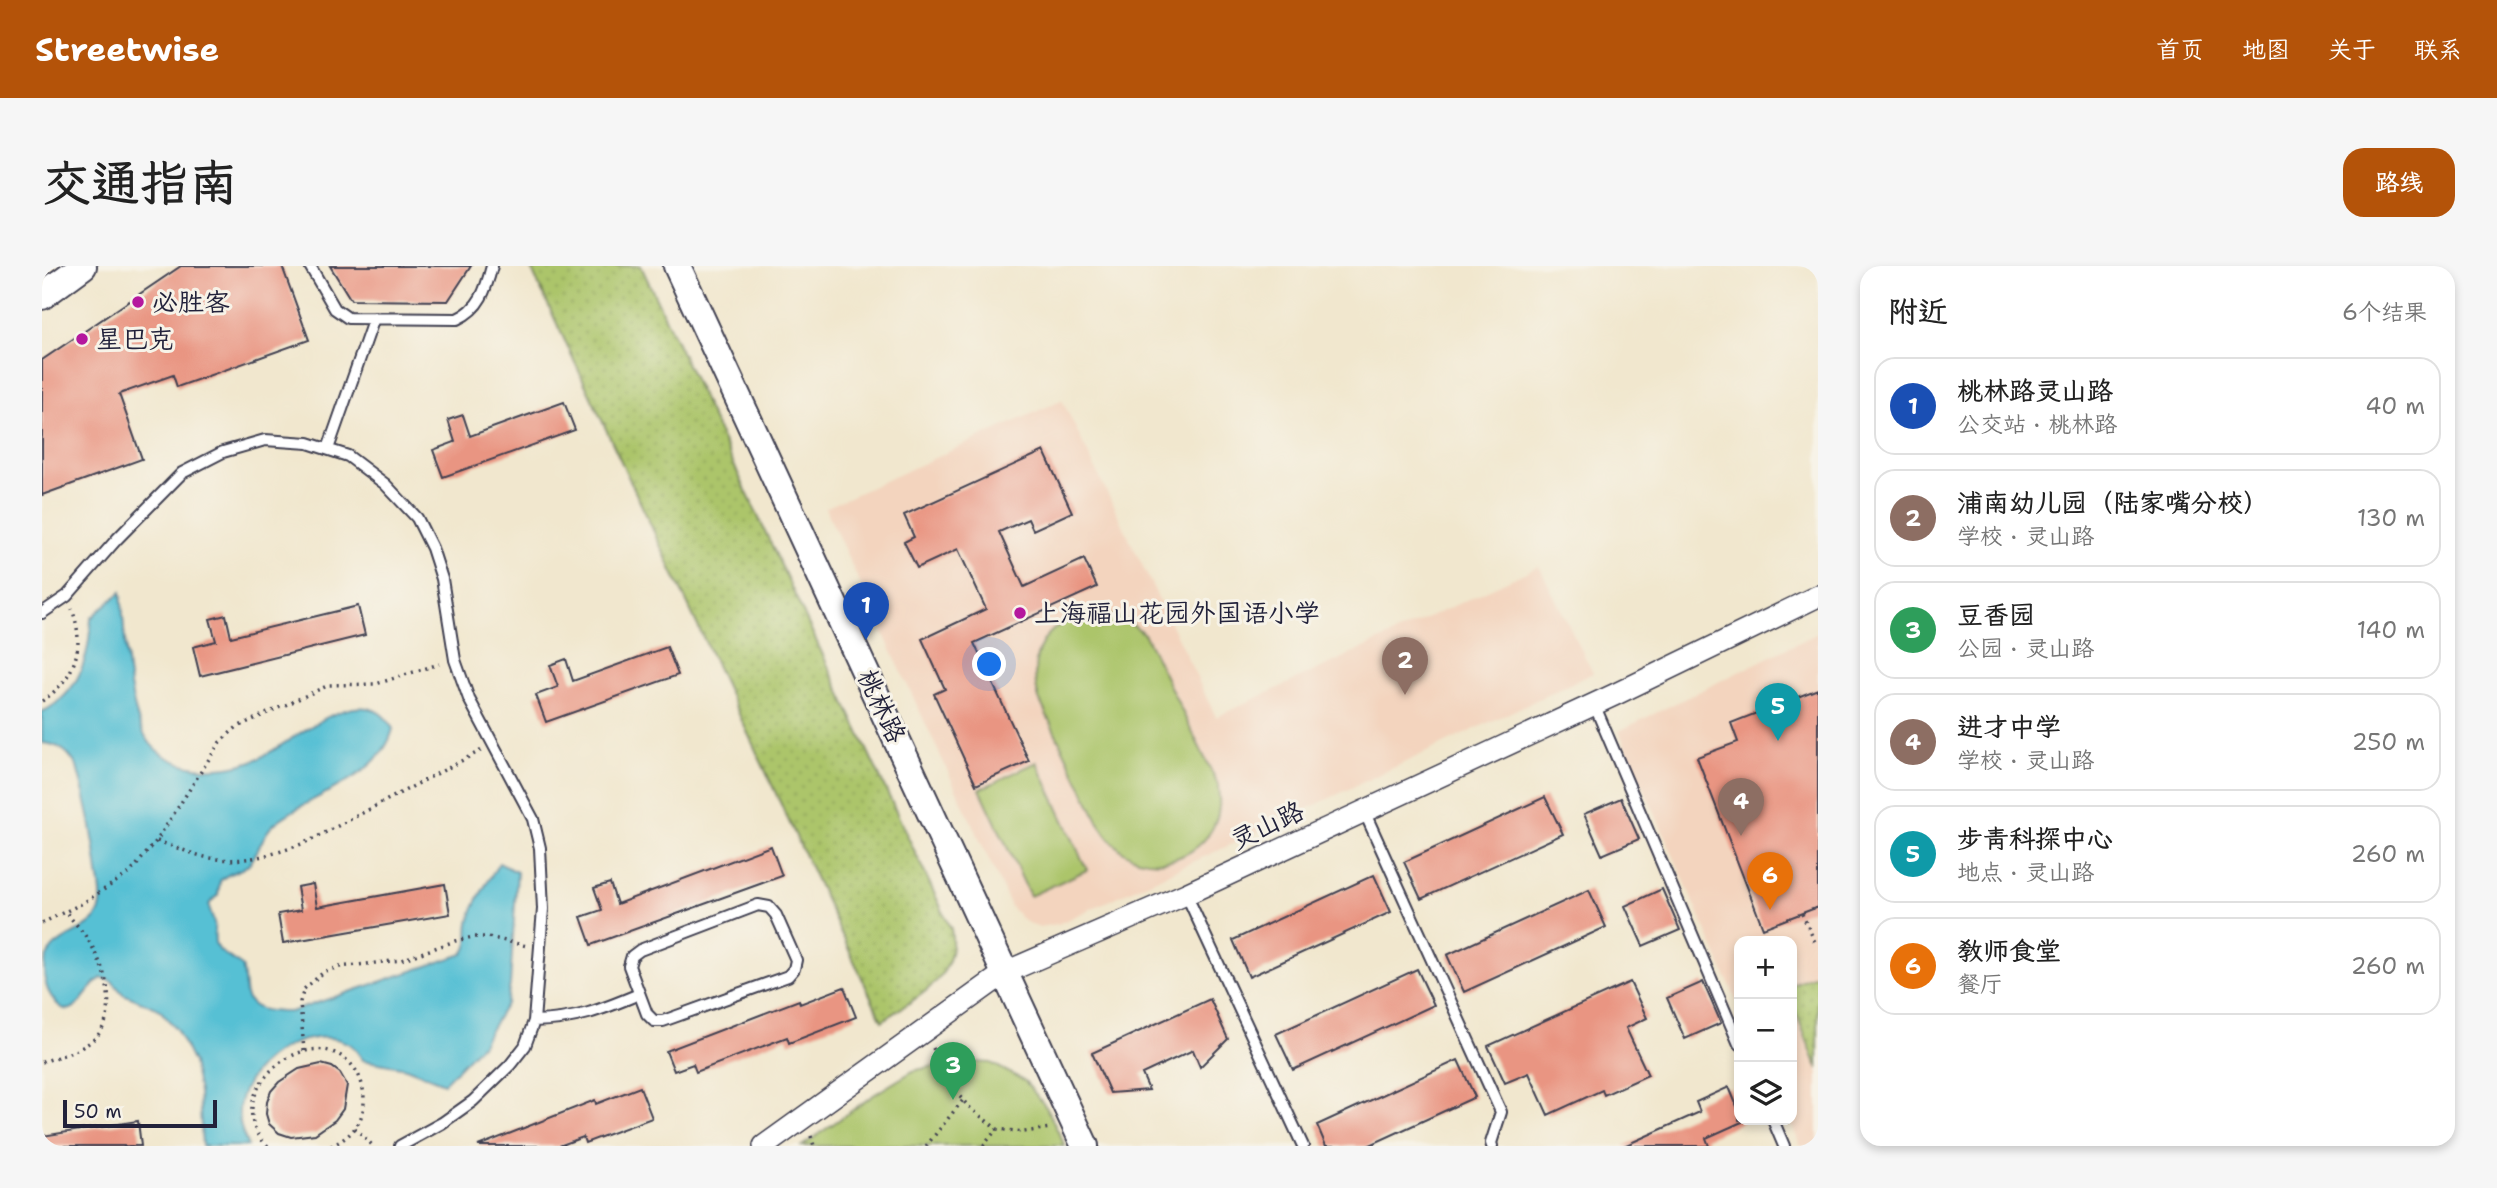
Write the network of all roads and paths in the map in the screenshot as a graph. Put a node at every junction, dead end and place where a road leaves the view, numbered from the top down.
1 (83, 266) edge
2 (310, 266) edge
3 (492, 266) edge
4 (677, 266) edge
5 (42, 296) edge
6 (373, 318) junction
7 (328, 449) junction
8 (67, 596) junction
9 (1818, 596) edge
10 (42, 613) edge
11 (455, 660) junction
12 (42, 701) edge
13 (1594, 704) junction
14 (493, 745) junction
15 (1364, 811) junction
16 (157, 840) junction
17 (1186, 894) junction
18 (65, 911) junction
19 (1802, 914) dead end
20 (42, 923) edge
21 (1818, 941) edge
22 (518, 944) dead end
23 (1006, 972) junction
24 (639, 994) junction
25 (534, 1021) junction
26 (926, 1030) junction
27 (1734, 1032) edge
28 (304, 1051) junction
29 (42, 1062) edge
30 (963, 1100) junction
31 (1775, 1125) edge
32 (355, 1128) junction
33 (997, 1129) junction
34 (1080, 1135) edge
35 (268, 1146) edge
36 (331, 1146) edge
37 (373, 1146) edge
38 (400, 1146) edge
39 (764, 1146) edge
40 (926, 1146) edge
41 (983, 1146) edge
42 (1303, 1146) edge
43 (1492, 1146) edge
44 (1784, 1146) edge

1 - 5 street
2 - 6 lane
3 - 6 lane
4 - 23 street, 桃林路
6 - 7 lane
7 - 8 lane
7 - 11 lane
8 - 10 lane
8 - 12 path
9 - 13 street, 灵山路
11 - 14 lane
11 - 16 path
13 - 15 street, 灵山路
13 - 27 lane
14 - 16 path
14 - 25 lane
15 - 17 street, 灵山路
15 - 43 lane
16 - 18 path
17 - 23 street, 灵山路
17 - 42 lane
18 - 20 path
18 - 29 path
19 - 21 path
22 - 28 path
23 - 26 street, 灵山路
23 - 34 street, 桃林路
24 - 24 lane
24 - 25 lane
25 - 38 lane
26 - 30 path
26 - 39 street, 灵山路
28 - 32 path
28 - 35 path
30 - 33 path
30 - 40 path
31 - 44 lane
32 - 36 path
32 - 37 path
33 - 34 path
33 - 41 path

